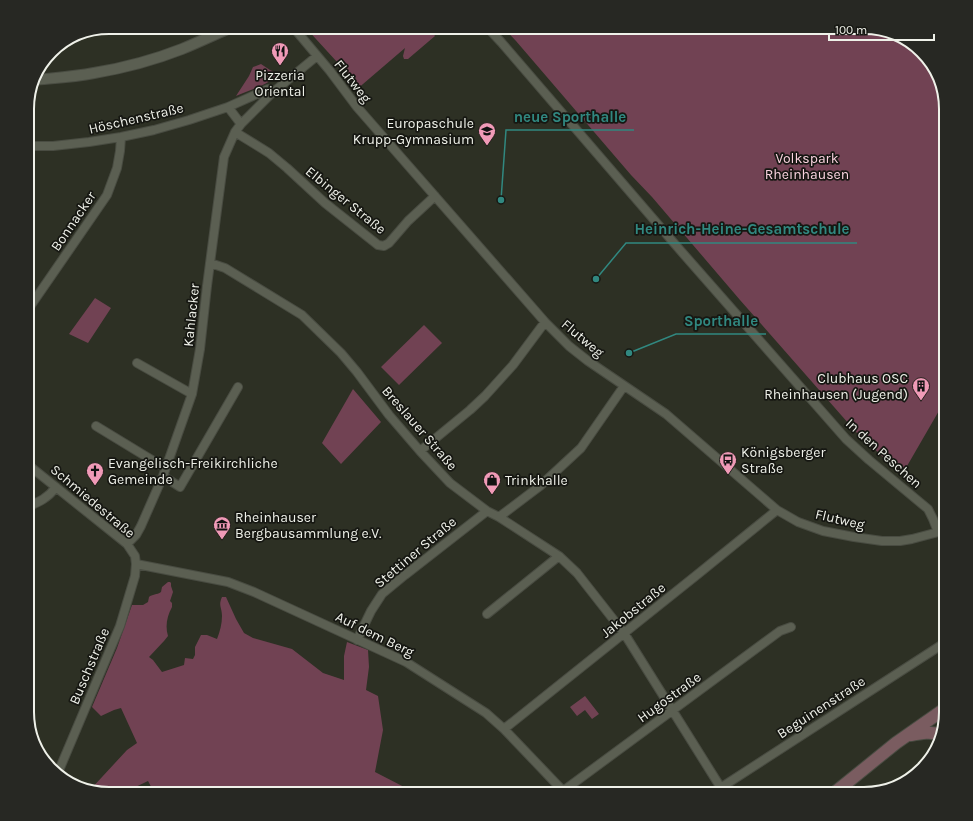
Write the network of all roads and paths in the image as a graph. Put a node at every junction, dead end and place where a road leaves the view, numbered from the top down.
1 (216, 34) edge
2 (299, 34) edge
3 (493, 34) edge
4 (318, 56) junction
5 (40, 79) edge
6 (272, 93) junction
7 (228, 107) junction
8 (242, 124) junction
9 (235, 132) junction
10 (121, 137) junction
11 (34, 146) edge
12 (435, 196) junction
13 (210, 263) junction
14 (34, 302) edge
15 (545, 322) junction
16 (137, 363) dead end
17 (624, 386) junction
18 (238, 387) dead end
19 (192, 394) junction
20 (96, 426) dead end
21 (420, 452) junction
22 (34, 470) edge
23 (164, 472) junction
24 (56, 488) junction
25 (34, 504) edge
26 (777, 510) junction
27 (486, 511) junction
28 (499, 518) junction
29 (939, 527) edge
30 (939, 532) edge
31 (127, 544) junction
32 (558, 556) junction
33 (136, 564) junction
34 (487, 614) dead end
35 (792, 627) dead end
36 (624, 633) junction
37 (357, 640) junction
38 (939, 647) edge
39 (673, 710) junction
40 (938, 718) edge
41 (504, 729) junction
42 (935, 733) edge
43 (907, 736) junction
44 (60, 768) edge
45 (559, 787) edge
46 (571, 787) edge
47 (720, 787) edge
48 (723, 787) edge
49 (842, 787) edge

1 - 5 street
2 - 4 street, Flutweg
3 - 29 street, In den Peschen
4 - 6 street, Kahlacker
4 - 12 street, Flutweg
6 - 7 street, Kahlacker
6 - 8 street, Kahlacker
7 - 8 street
7 - 10 street, Höschenstraße
8 - 9 street, Kahlacker
9 - 12 street, Elbinger Straße
9 - 13 street, Kahlacker
10 - 11 street, Höschenstraße
10 - 14 street, Bonnacker
12 - 15 street, Flutweg
13 - 19 street, Kahlacker
13 - 21 street, Breslauer Straße
15 - 17 street, Flutweg
15 - 21 street
16 - 19 street
17 - 26 street, Flutweg
17 - 28 street
18 - 23 street
19 - 23 street, Kahlacker
20 - 23 street
21 - 27 street, Breslauer Straße
22 - 24 street, Schmiedestraße
23 - 31 street, Kahlacker
24 - 25 street
24 - 31 street, Schmiedestraße
26 - 30 street, Flutweg
26 - 36 street, Jakobstraße
27 - 28 street, Breslauer Straße
27 - 37 street, Stettiner Straße
28 - 32 street, Breslauer Straße
31 - 33 street, Schmiedestraße
32 - 34 street
32 - 36 street, Breslauer Straße
33 - 37 street, Auf dem Berg
33 - 44 street, Buschstraße
35 - 39 street, Hugostraße
36 - 39 street, Breslauer Straße
36 - 41 street, Jakobstraße
37 - 41 street, Auf dem Berg
38 - 48 street, Beguinenstraße
39 - 46 street, Hugostraße
39 - 47 street, Breslauer Straße
40 - 43 main road
41 - 45 street, Auf dem Berg
42 - 43 main road
43 - 49 main road

